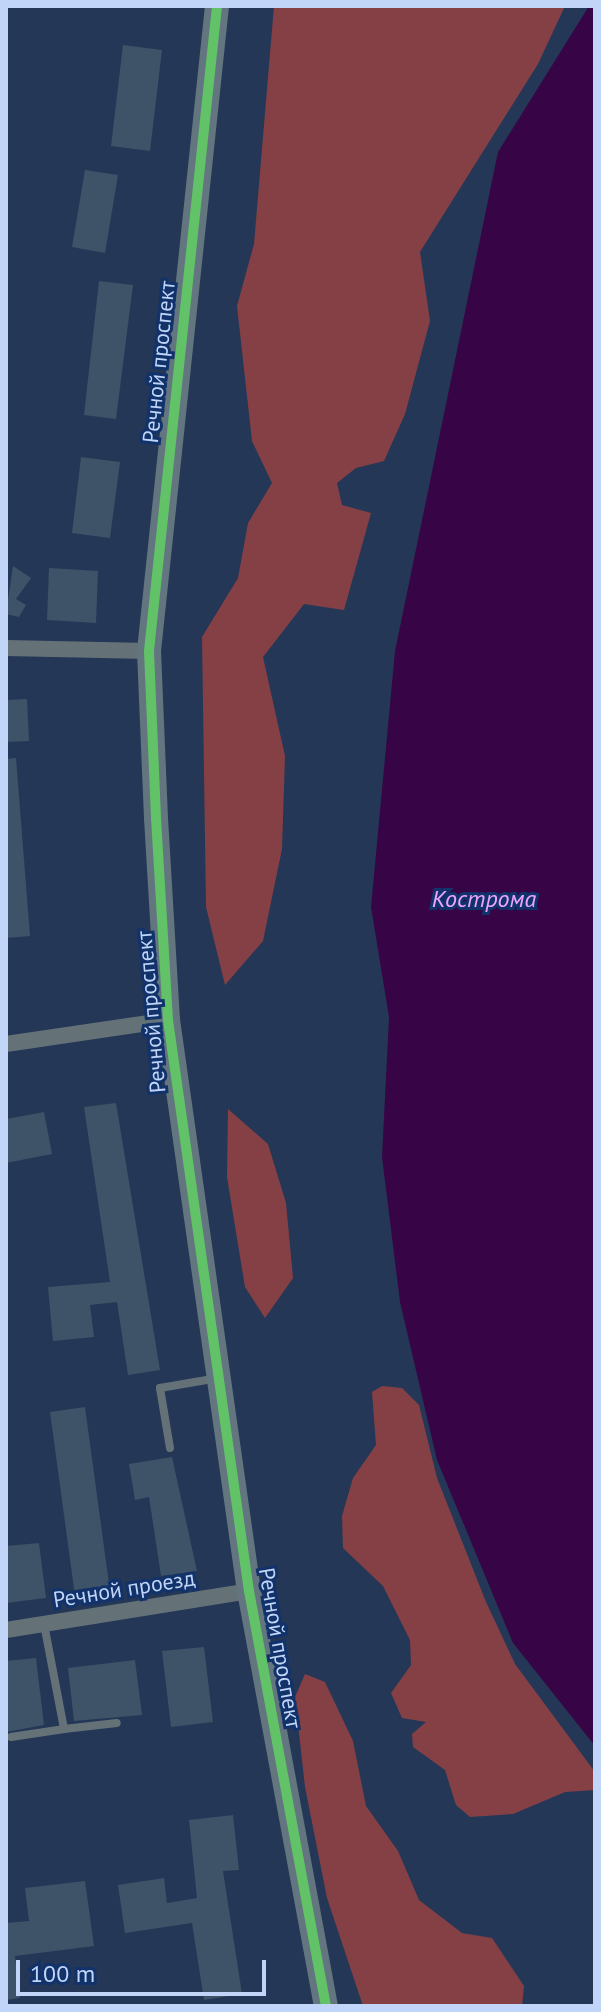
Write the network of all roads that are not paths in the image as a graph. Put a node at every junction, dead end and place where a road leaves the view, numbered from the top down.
1 (217, 6) edge
2 (6, 648) edge
3 (149, 651) junction
4 (168, 1020) junction
5 (6, 1044) edge
6 (218, 1378) junction
7 (170, 1448) dead end
8 (249, 1591) junction
9 (44, 1624) junction
10 (6, 1630) edge
11 (117, 1723) dead end
12 (64, 1729) junction
13 (11, 1737) dead end
14 (326, 2006) edge

1 - 3 street, Речной проспект
2 - 3 street
3 - 4 street, Речной проспект
4 - 5 street
4 - 6 street, Речной проспект
6 - 7 lane
6 - 8 street, Речной проспект
8 - 9 street, Речной проезд
8 - 14 street, Речной проспект
9 - 10 street, Речной проезд
9 - 12 lane
11 - 12 lane
12 - 13 lane

